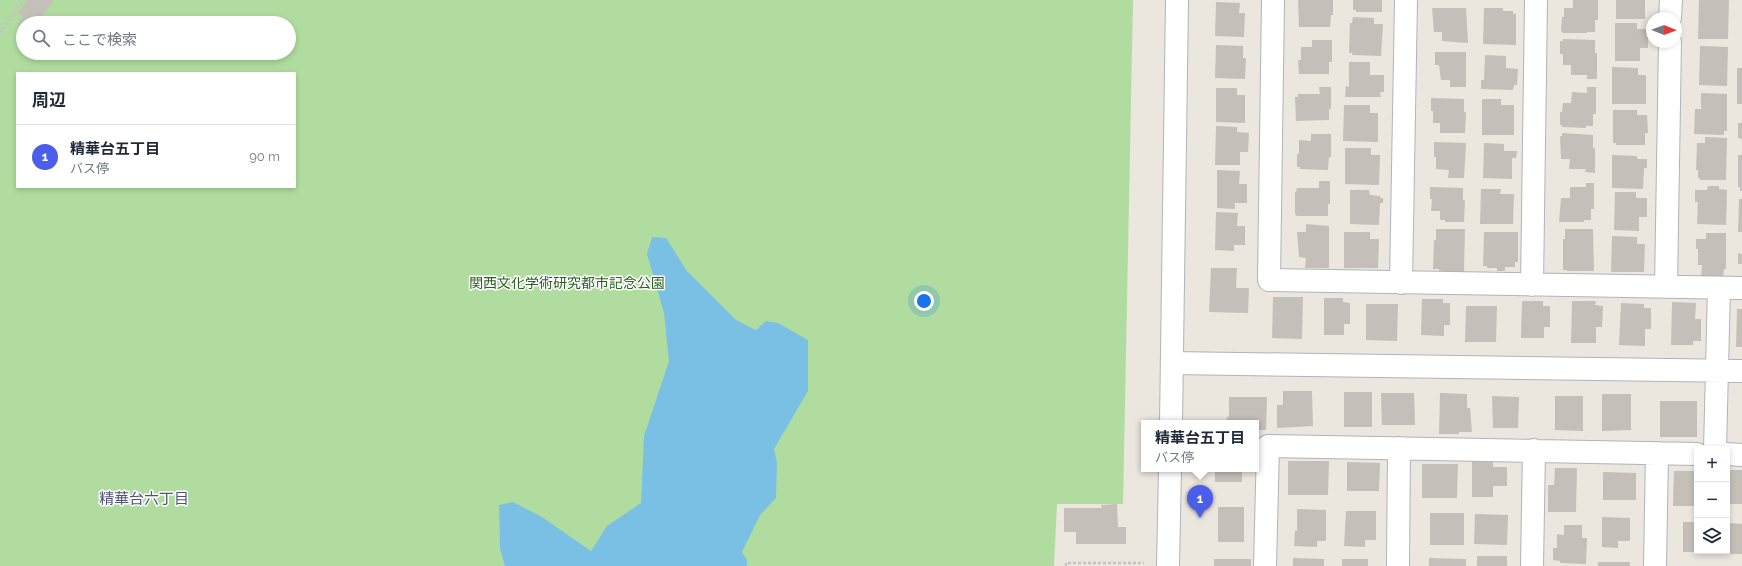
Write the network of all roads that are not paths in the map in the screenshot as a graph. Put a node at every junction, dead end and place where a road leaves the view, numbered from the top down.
1 (1177, 0) edge
2 (1273, 0) edge
3 (1406, 0) edge
4 (1536, 0) edge
5 (1671, 0) edge
6 (1670, 12) edge
7 (1670, 48) edge
8 (1401, 282) junction
9 (1532, 285) junction
10 (1666, 287) junction
11 (1719, 288) junction
12 (1742, 288) edge
13 (1172, 363) junction
14 (1717, 371) junction
15 (1742, 371) edge
16 (1171, 420) edge
17 (1715, 446) edge
18 (1399, 448) junction
19 (1534, 450) junction
20 (1657, 453) junction
21 (1694, 454) edge
22 (1730, 454) edge
23 (1742, 455) edge
24 (1170, 472) edge
25 (1168, 566) edge
26 (1265, 566) edge
27 (1398, 566) edge
28 (1532, 566) edge
29 (1654, 566) edge

1 - 13 street
2 - 8 street
3 - 8 street
4 - 9 street
5 - 6 street
7 - 10 street
8 - 9 street
9 - 10 street
10 - 11 street
11 - 12 street
11 - 14 street
13 - 14 street
13 - 16 street
14 - 15 street
14 - 17 street
18 - 19 street
18 - 26 street
18 - 27 street
19 - 20 street
19 - 28 street
20 - 21 street
20 - 29 street
22 - 23 street
24 - 25 street

